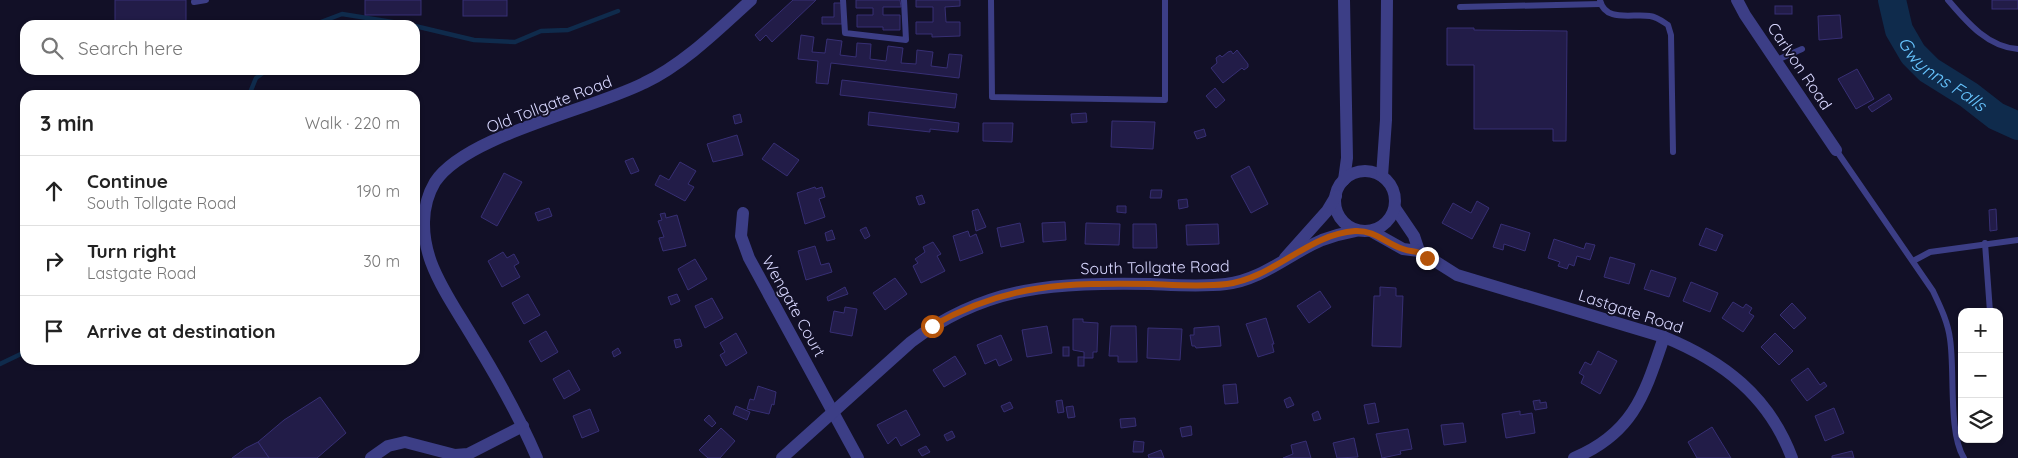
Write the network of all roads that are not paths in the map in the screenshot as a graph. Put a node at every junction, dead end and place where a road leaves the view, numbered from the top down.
1 (206, 0) edge
2 (751, 0) edge
3 (843, 0) edge
4 (904, 0) edge
5 (991, 0) edge
6 (1165, 0) edge
7 (1344, 0) edge
8 (1387, 0) edge
9 (1737, 0) edge
10 (1948, 0) edge
11 (194, 2) dead end
12 (1600, 2) edge
13 (1460, 6) dead end
14 (2018, 48) edge
15 (1802, 50) dead end
16 (1777, 60) junction
17 (1836, 150) joint
18 (1673, 152) dead end
19 (1382, 176) junction
20 (1344, 180) junction
21 (1336, 196) junction
22 (1395, 208) junction
23 (742, 213) dead end
24 (1355, 231) junction
25 (1371, 231) junction
26 (2018, 240) edge
27 (1985, 243) junction
28 (1419, 251) junction
29 (1913, 261) junction
30 (1282, 262) junction
31 (1990, 308) edge
32 (1664, 337) junction
33 (832, 411) junction
34 (523, 426) junction
35 (469, 456) edge
36 (371, 458) edge
37 (537, 458) edge
38 (782, 458) edge
39 (858, 458) edge
40 (1574, 458) edge
41 (1792, 458) edge
42 (1964, 458) edge

1 - 11 lane
2 - 34 street, Old Tollgate Road
3 - 4 lane
5 - 6 lane
7 - 20 street
8 - 19 street
9 - 16 street, Carlvon Road
10 - 14 lane
12 - 13 lane
12 - 18 lane
15 - 16 lane
16 - 17 street, Carlvon Road
17 - 29 lane
19 - 20 street
19 - 22 street
20 - 21 street
21 - 24 street
21 - 30 street, South Tollgate Road
22 - 25 street
22 - 28 street
23 - 33 street, Wengate Court
24 - 25 street
24 - 30 street, South Tollgate Road
25 - 28 street, Lastgate Road
26 - 27 lane
27 - 29 lane
27 - 31 lane
28 - 32 street, Lastgate Road
29 - 42 lane
30 - 33 street, South Tollgate Road
32 - 40 street
32 - 41 street, Lastgate Road
33 - 38 street, South Tollgate Road
33 - 39 street, Wengate Court
34 - 35 street
34 - 37 street, Old Tollgate Road
35 - 36 street

